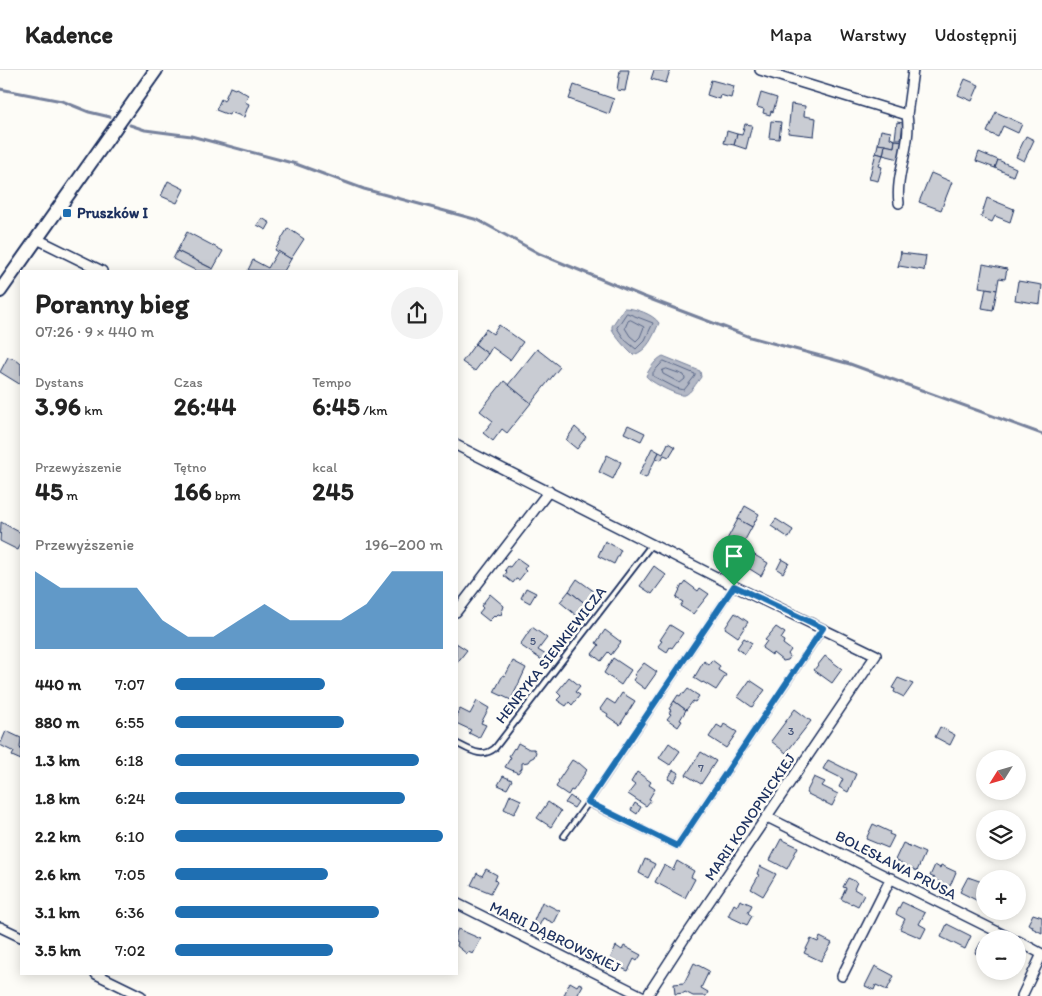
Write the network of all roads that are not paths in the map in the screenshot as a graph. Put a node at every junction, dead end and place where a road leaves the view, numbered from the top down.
1 (156, 70) edge
2 (760, 70) edge
3 (913, 70) edge
4 (907, 115) junction
5 (899, 203) dead end
6 (37, 239) junction
7 (100, 270) edge
8 (0, 291) edge
9 (458, 446) edge
10 (549, 491) junction
11 (653, 543) junction
12 (734, 586) junction
13 (458, 609) edge
14 (823, 628) junction
15 (458, 744) edge
16 (588, 802) junction
17 (767, 816) junction
18 (564, 836) dead end
19 (891, 878) junction
20 (458, 904) edge
21 (0, 927) edge
22 (994, 930) edge
23 (20, 937) edge
24 (1026, 945) edge
25 (1042, 954) edge
26 (98, 975) edge
27 (842, 976) dead end
28 (141, 996) edge
29 (642, 996) edge
30 (647, 996) edge
31 (1022, 996) edge

1 - 6 street
2 - 4 street
3 - 4 street
4 - 5 street
6 - 7 street
6 - 8 street
9 - 10 street
10 - 11 street
10 - 13 street
11 - 12 street
11 - 15 lane, HENRYKA SIENKIEWICZA
12 - 14 street
12 - 16 lane
14 - 16 lane
14 - 17 street, MARII KONOPNICKIEJ
16 - 18 lane
17 - 19 street, BOLESŁAWA PRUSA
17 - 30 street, MARII KONOPNICKIEJ
19 - 22 street, BOLESŁAWA PRUSA
19 - 27 street
20 - 29 street, MARII DĄBROWSKIEJ
21 - 23 street
24 - 25 street
25 - 31 street
26 - 28 street

